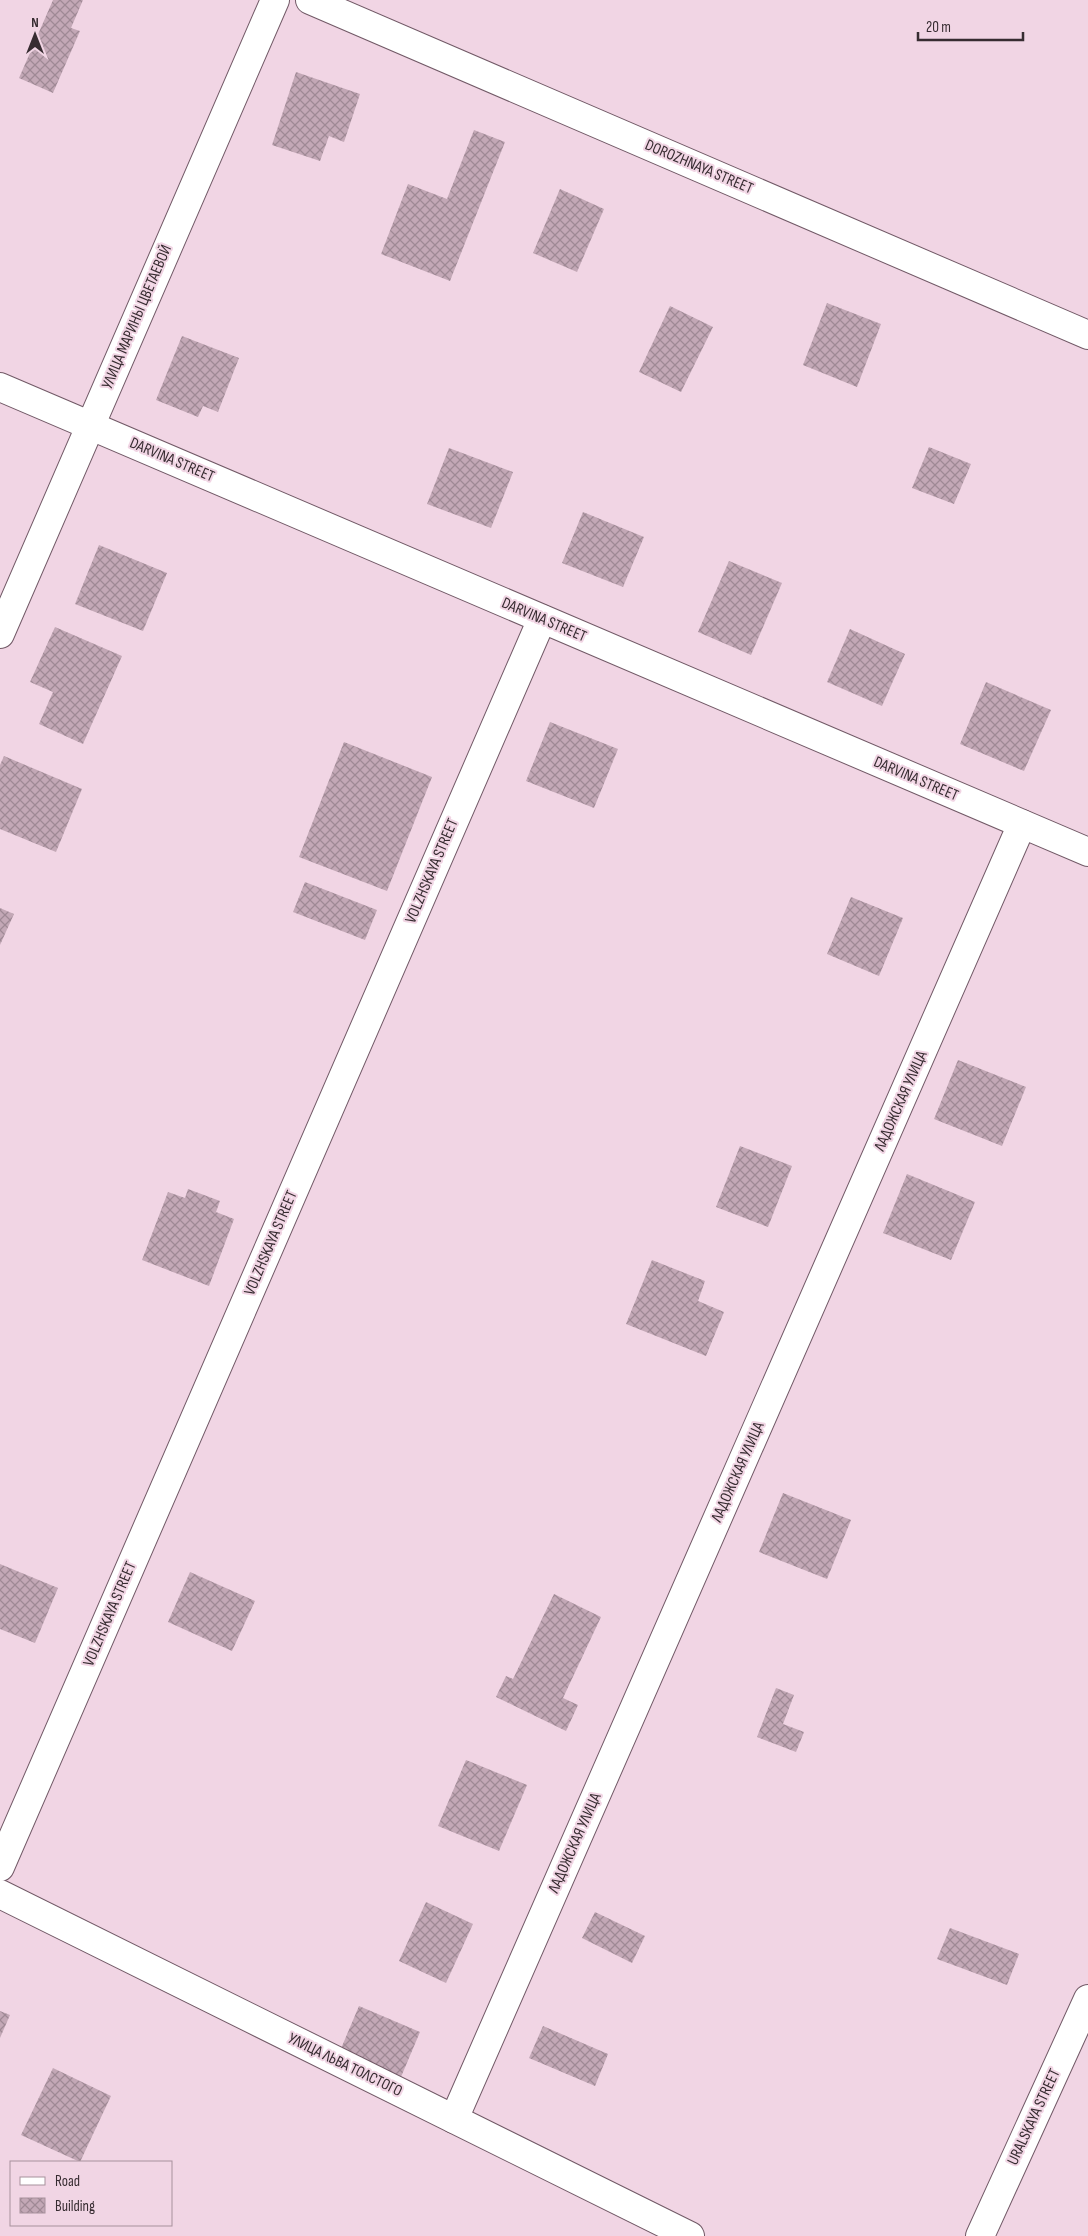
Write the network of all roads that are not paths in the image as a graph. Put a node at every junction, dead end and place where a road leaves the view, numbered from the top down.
1 (274, 0) edge
2 (310, 0) edge
3 (1088, 335) edge
4 (0, 387) edge
5 (90, 426) junction
6 (542, 619) junction
7 (0, 634) edge
8 (1022, 824) junction
9 (1088, 852) edge
10 (0, 1867) edge
11 (0, 1894) edge
12 (1088, 1999) edge
13 (454, 2119) junction
14 (690, 2236) edge
15 (980, 2236) edge

1 - 5 street, УЛИЦА МАРИНЫ ЦВЕТАЕВОЙ
2 - 3 street, DOROZHNAYA STREET
4 - 5 street, DARVINA STREET
5 - 6 street, DARVINA STREET
5 - 7 street, УЛИЦА МАРИНЫ ЦВЕТАЕВОЙ
6 - 8 street, DARVINA STREET
6 - 10 street, VOLZHSKAYA STREET
8 - 9 street, DARVINA STREET
8 - 13 street, ЛАДОЖСКАЯ УЛИЦА
11 - 13 street, УЛИЦА ЛЬВА ТОЛСТОГО
12 - 15 street, URALSKAYA STREET
13 - 14 street, УЛИЦА ЛЬВА ТОЛСТОГО

